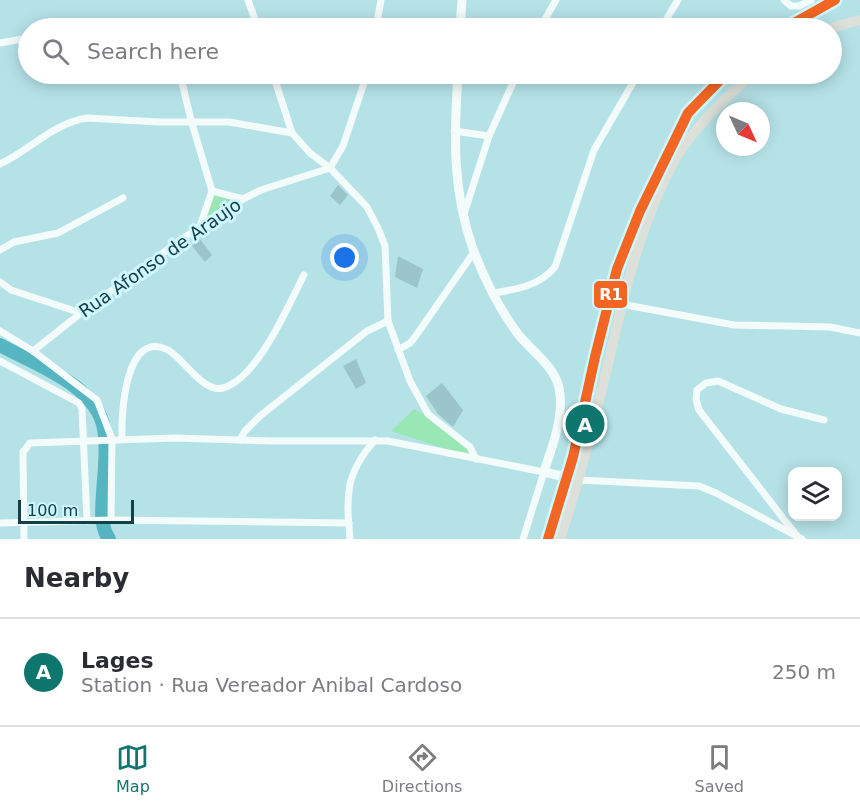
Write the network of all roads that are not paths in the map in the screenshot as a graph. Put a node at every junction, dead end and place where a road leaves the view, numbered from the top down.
1 (248, 0) edge
2 (381, 0) edge
3 (462, 0) edge
4 (556, 0) edge
5 (678, 0) edge
6 (784, 0) edge
7 (811, 0) edge
8 (254, 18) edge
9 (378, 18) edge
10 (461, 18) edge
11 (546, 18) edge
12 (667, 18) edge
13 (860, 20) edge
14 (842, 25) edge
15 (18, 40) edge
16 (0, 43) edge
17 (182, 84) edge
18 (276, 84) edge
19 (365, 84) edge
20 (457, 84) edge
21 (512, 84) edge
22 (632, 84) edge
23 (742, 84) edge
24 (191, 120) junction
25 (454, 131) junction
26 (292, 133) junction
27 (489, 136) junction
28 (0, 164) edge
29 (330, 168) junction
30 (212, 191) junction
31 (123, 198) dead end
32 (243, 199) junction
33 (463, 218) junction
34 (200, 226) junction
35 (0, 250) edge
36 (474, 252) junction
37 (304, 275) dead end
38 (0, 282) edge
39 (494, 292) junction
40 (621, 304) junction
41 (81, 313) junction
42 (388, 321) junction
43 (0, 331) edge
44 (860, 333) edge
45 (398, 350) junction
46 (33, 351) junction
47 (0, 361) edge
48 (824, 420) dead end
49 (122, 438) junction
50 (110, 439) junction
51 (87, 440) junction
52 (240, 440) junction
53 (375, 440) junction
54 (476, 459) junction
55 (544, 472) junction
56 (579, 480) junction
57 (91, 520) junction
58 (108, 520) junction
59 (0, 523) edge
60 (24, 523) junction
61 (349, 523) junction
62 (800, 538) edge
63 (24, 539) edge
64 (350, 539) edge
65 (523, 539) edge
66 (560, 539) edge

1 - 8 street
2 - 9 street
3 - 10 street
4 - 11 street
5 - 12 street
6 - 7 street
13 - 14 main road
15 - 16 street
17 - 24 street
18 - 26 street
19 - 29 street
20 - 25 street
21 - 27 street
22 - 39 street
23 - 40 main road
24 - 26 street
24 - 28 street
24 - 30 street
25 - 27 street
25 - 33 street
26 - 29 street
27 - 33 street
29 - 32 street, Rua Afonso de Araujo
29 - 42 street
30 - 32 street
30 - 34 street
31 - 35 street
32 - 34 street, Rua Afonso de Araujo
33 - 36 street
34 - 41 street, Rua Afonso de Araujo
36 - 39 street
36 - 45 street
37 - 49 street
38 - 41 street
39 - 55 street
40 - 44 street
40 - 56 main road
41 - 46 street, Rua Afonso de Araujo
42 - 45 street
42 - 52 street
43 - 46 street
45 - 54 street
46 - 50 street
47 - 51 street
48 - 62 street
49 - 50 street
49 - 52 street
50 - 51 street
50 - 58 street
51 - 57 street
51 - 60 street
52 - 53 street
53 - 54 street
53 - 61 street
54 - 55 street
55 - 56 street
55 - 65 street
56 - 62 street
56 - 66 main road
57 - 58 street
57 - 60 street
58 - 61 street
59 - 60 street
60 - 63 street
61 - 64 street

